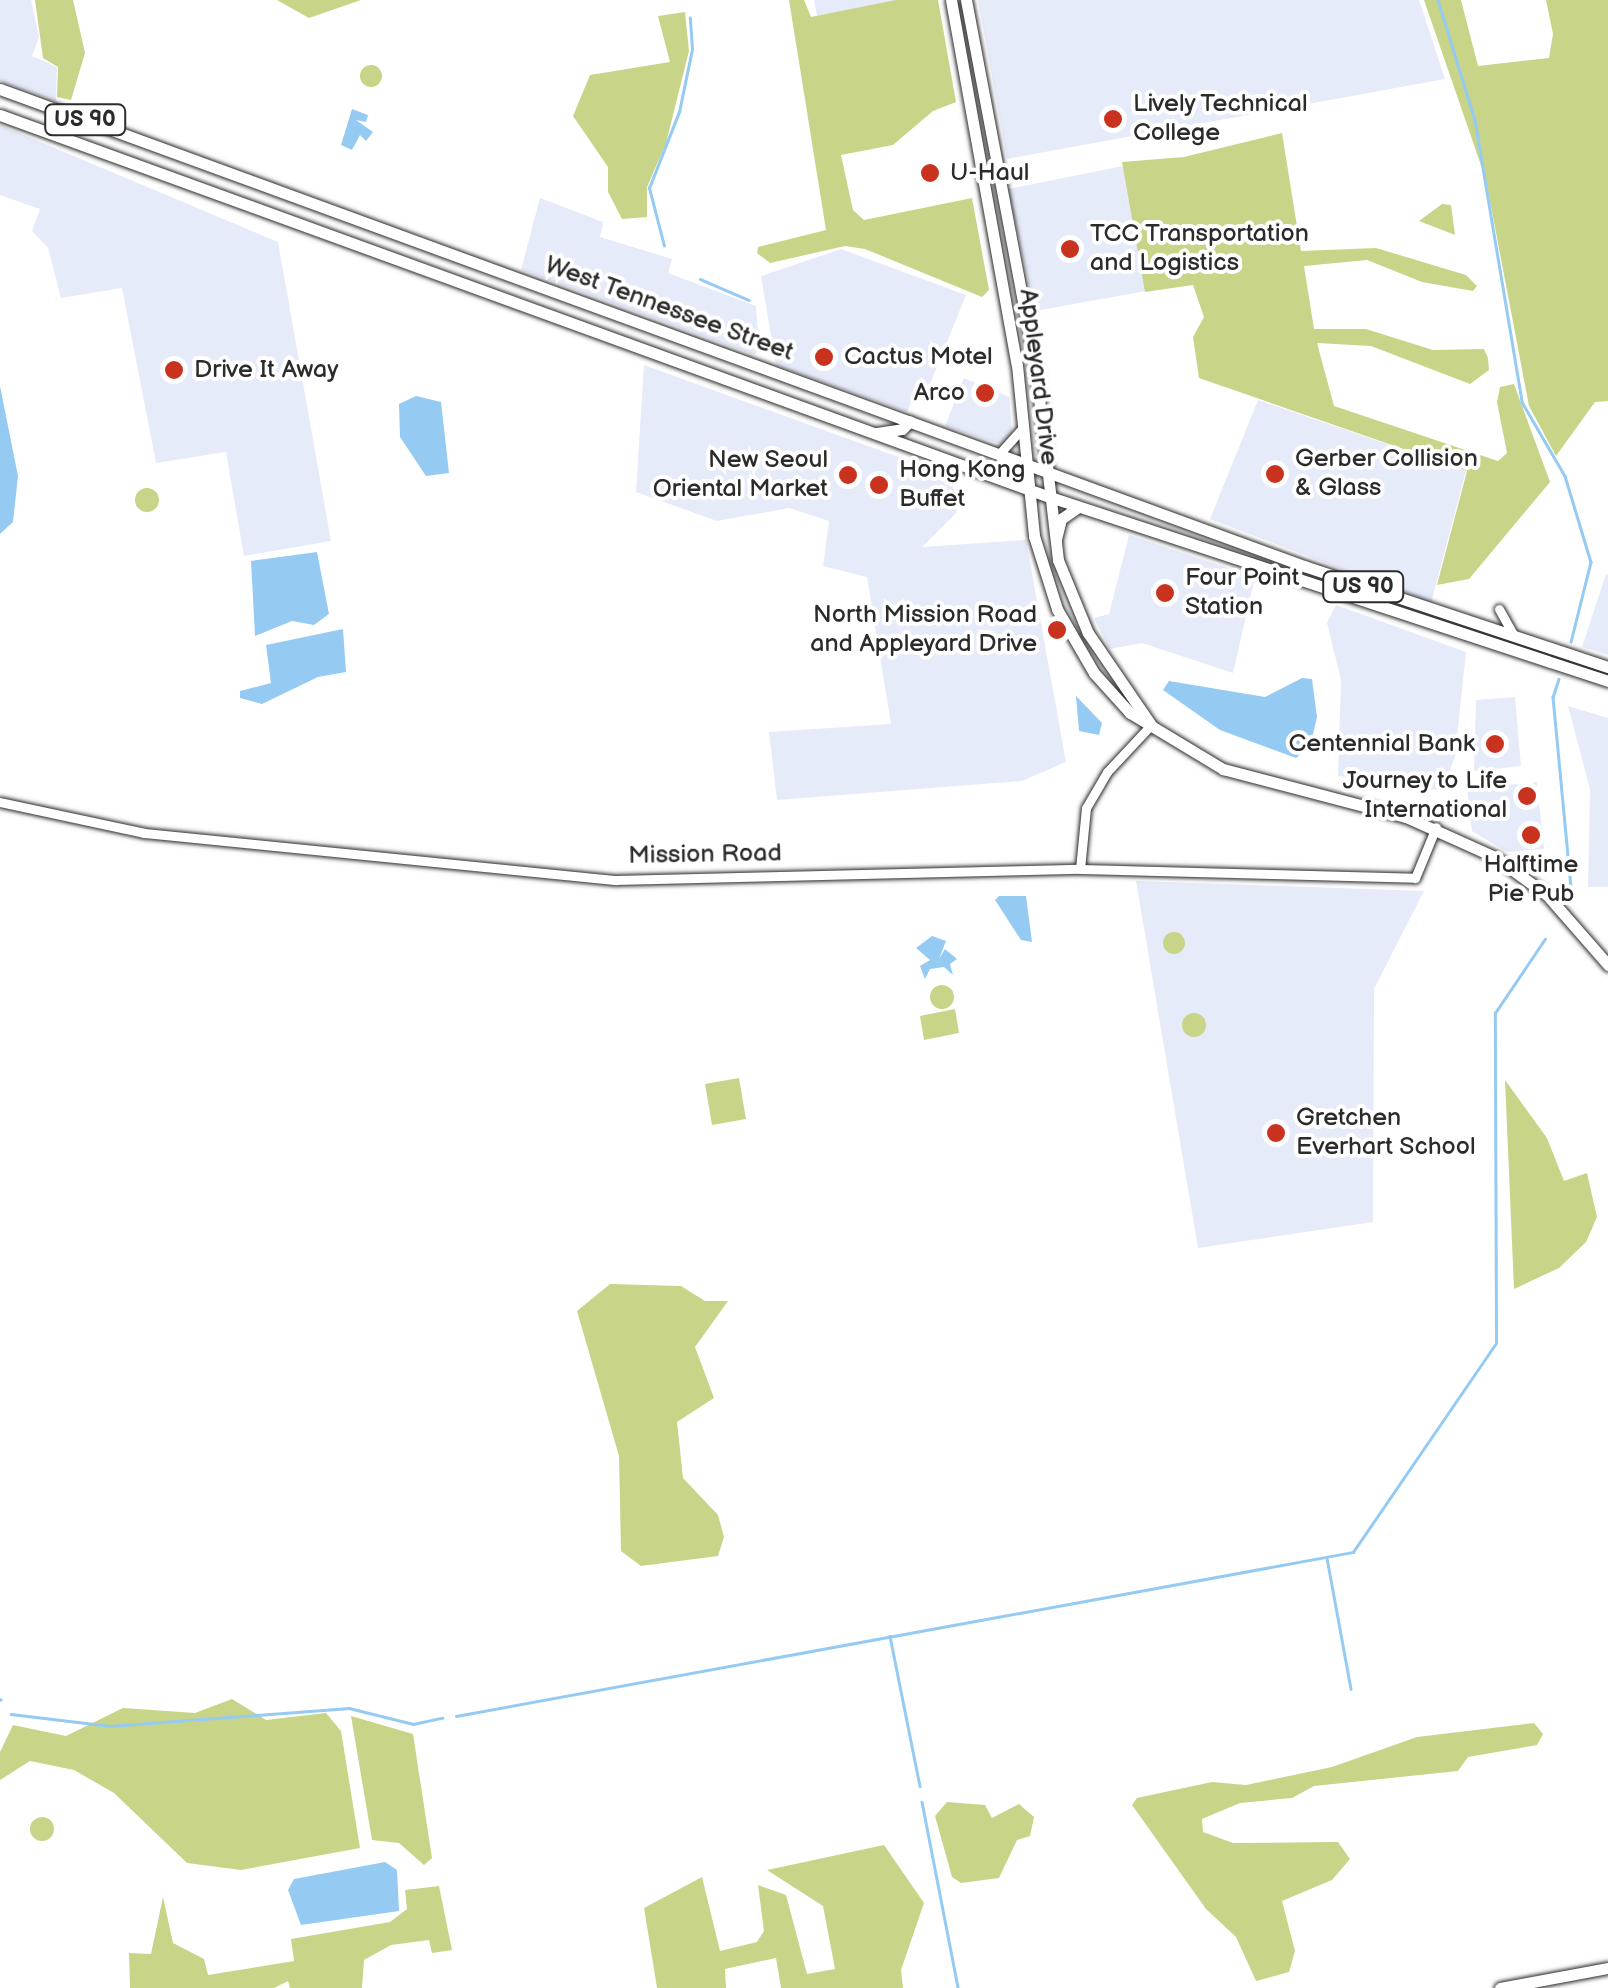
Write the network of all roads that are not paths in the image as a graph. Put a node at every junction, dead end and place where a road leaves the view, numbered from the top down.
1 (951, 0) edge
2 (966, 0) edge
3 (0, 88) edge
4 (0, 116) edge
5 (993, 148) junction
6 (978, 150) junction
7 (170, 152) junction
8 (159, 174) junction
9 (999, 180) junction
10 (984, 183) junction
11 (360, 220) junction
12 (352, 244) junction
13 (641, 324) junction
14 (635, 347) junction
15 (1024, 412) junction
16 (910, 421) junction
17 (872, 434) junction
18 (1000, 453) junction
19 (1028, 463) junction
20 (1046, 470) junction
21 (1029, 490) junction
22 (1047, 496) junction
23 (1078, 507) junction
24 (1195, 525) junction
25 (1158, 534) junction
26 (1055, 548) junction
27 (1338, 578) junction
28 (1315, 585) junction
29 (1499, 609) dead end
30 (1518, 640) junction
31 (1602, 669) edge
32 (1608, 681) edge
33 (1150, 725) junction
34 (0, 802) edge
35 (1436, 827) junction
36 (1080, 869) junction
37 (1608, 965) edge
38 (1608, 1968) edge
39 (1500, 1988) edge

1 - 6 main road, Appleyard Drive
2 - 5 main road, Appleyard Drive
3 - 7 main road, West Tennessee Street / US 90
4 - 8 main road, West Tennessee Street / US 90
5 - 6 street
5 - 9 main road, Appleyard Drive
6 - 10 main road, Appleyard Drive
7 - 8 main road
7 - 11 main road, West Tennessee Street / US 90
8 - 12 main road, West Tennessee Street / US 90
9 - 10 street
9 - 10 street
9 - 20 main road, Appleyard Drive
10 - 15 main road, Appleyard Drive
11 - 12 main road
11 - 13 main road, West Tennessee Street / US 90
12 - 14 main road, West Tennessee Street / US 90
13 - 14 main road
13 - 16 main road, West Tennessee Street / US 90
14 - 17 main road, West Tennessee Street / US 90
15 - 18 street
15 - 19 main road, Appleyard Drive
16 - 17 main road
16 - 18 main road, West Tennessee Street / US 90
17 - 21 main road, West Tennessee Street / US 90
18 - 19 main road, West Tennessee Street / US 90
19 - 20 main road, West Tennessee Street / US 90
19 - 21 main road, Appleyard Drive
20 - 22 main road, Appleyard Drive
20 - 24 main road, West Tennessee Street / US 90
21 - 22 main road, West Tennessee Street / US 90
21 - 33 main road, Appleyard Drive
22 - 23 main road, West Tennessee Street / US 90
22 - 26 main road, Appleyard Drive
23 - 25 main road, West Tennessee Street / US 90
23 - 26 main road
24 - 25 main road
24 - 27 main road, West Tennessee Street / US 90
25 - 28 main road, West Tennessee Street / US 90
26 - 33 main road, Appleyard Drive
27 - 28 main road
27 - 30 main road, West Tennessee Street / US 90
28 - 31 main road, West Tennessee Street / US 90
29 - 30 street
30 - 31 main road, West Tennessee Street / US 90
31 - 32 main road, West Tennessee Street / US 90
33 - 35 main road
33 - 36 street
34 - 36 street, Mission Road
35 - 36 street, Mission Road
35 - 37 main road
38 - 39 main road

